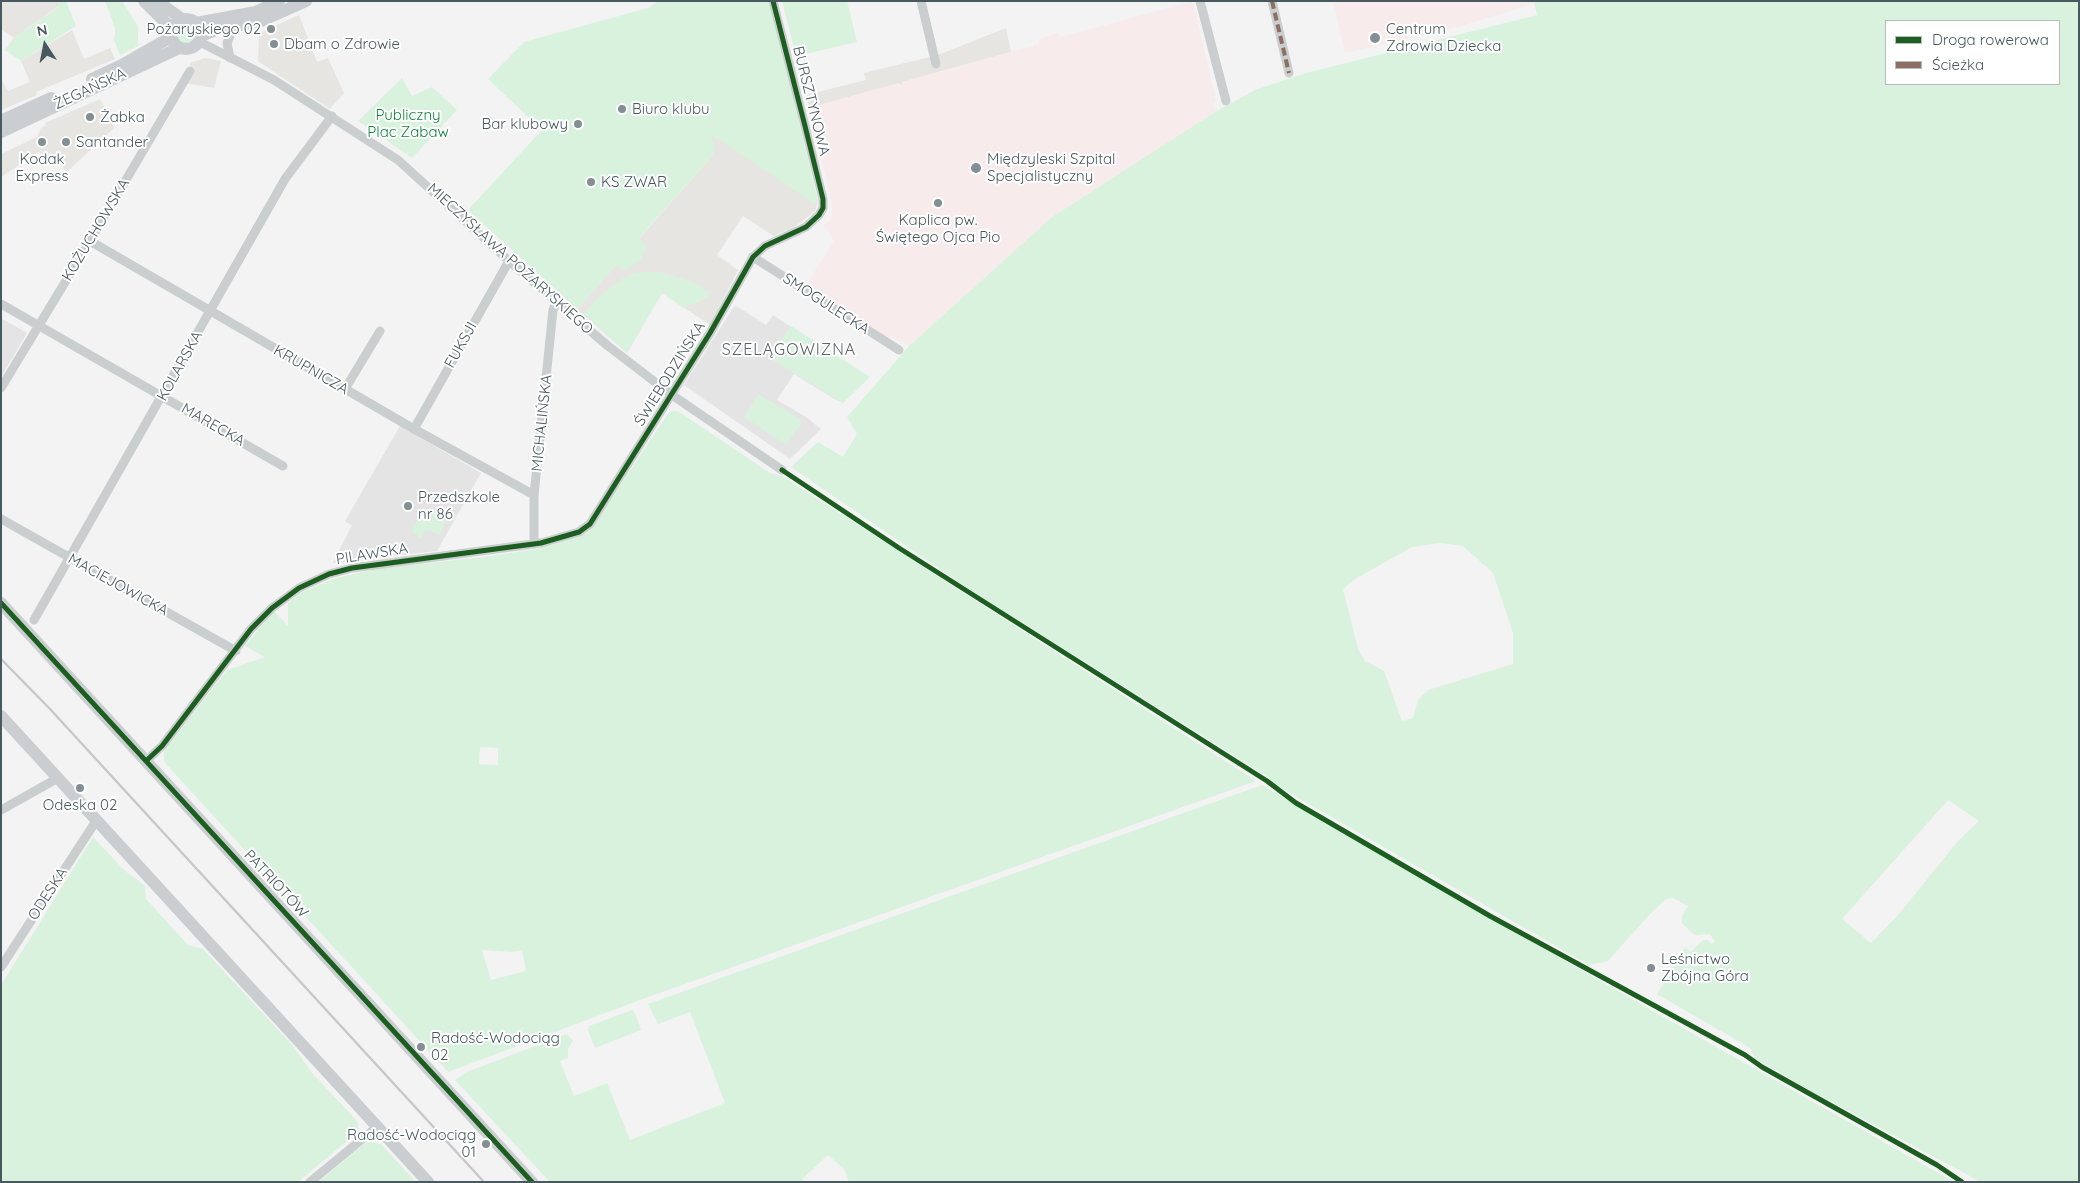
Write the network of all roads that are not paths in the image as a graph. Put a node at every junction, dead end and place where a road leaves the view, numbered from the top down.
1 (144, 1) edge
2 (157, 1) edge
3 (279, 1) edge
4 (306, 1) edge
5 (773, 1) edge
6 (921, 1) edge
7 (1200, 1) edge
8 (1272, 1) edge
9 (182, 20) junction
10 (196, 23) junction
11 (234, 26) junction
12 (171, 33) junction
13 (200, 39) junction
14 (179, 48) junction
15 (230, 58) junction
16 (936, 64) dead end
17 (190, 71) dead end
18 (1289, 73) dead end
19 (1226, 101) dead end
20 (332, 116) junction
21 (1, 121) edge
22 (1, 132) edge
23 (823, 208) joint
24 (90, 241) junction
25 (753, 257) junction
26 (509, 261) junction
27 (556, 302) junction
28 (1, 304) edge
29 (210, 312) junction
30 (38, 325) junction
31 (380, 331) dead end
32 (899, 350) dead end
33 (1, 388) edge
34 (345, 390) junction
35 (672, 395) junction
36 (163, 396) junction
37 (414, 429) junction
38 (283, 466) dead end
39 (782, 470) dead end
40 (534, 495) junction
41 (1, 519) edge
42 (534, 544) junction
43 (71, 558) junction
44 (1, 603) edge
45 (34, 620) dead end
46 (236, 651) junction
47 (1, 716) edge
48 (146, 761) junction
49 (58, 778) junction
50 (1, 810) edge
51 (96, 820) junction
52 (1, 967) edge
53 (377, 1126) junction
54 (310, 1182) edge
55 (428, 1182) edge
56 (532, 1182) edge

1 - 12 main road
2 - 9 main road
3 - 10 main road
4 - 11 main road
5 - 23 street, BURSZTYNOWA
6 - 16 street
7 - 19 street
8 - 18 street
9 - 10 main road
9 - 12 main road
10 - 13 main road
11 - 13 main road
11 - 15 street
12 - 14 main road
12 - 21 main road, ŻEGAŃSKA
13 - 14 main road
13 - 15 street, MIECZYSŁAWA POŻARYSKIEGO
14 - 22 main road, ŻEGAŃSKA
15 - 20 street, MIECZYSŁAWA POŻARYSKIEGO
17 - 24 street, KOŻUCHOWSKA
20 - 26 street, MIECZYSŁAWA POŻARYSKIEGO
20 - 29 street, KOLARSKA
23 - 25 street, ŚWIEBODZIŃSKA
24 - 29 street, KRUPNICZA
24 - 30 street, KOŻUCHOWSKA
25 - 32 street, SMOGULECKA
25 - 35 street, ŚWIEBODZIŃSKA
26 - 27 street, MIECZYSŁAWA POŻARYSKIEGO
26 - 37 street, FUKSJI
27 - 35 street, MIECZYSŁAWA POŻARYSKIEGO
27 - 40 street, MICHALIŃSKA
28 - 30 street, MARECKA
29 - 34 street, KRUPNICZA
29 - 36 street, KOLARSKA
30 - 33 street, KOŻUCHOWSKA
30 - 36 street, MARECKA
31 - 34 street
34 - 37 street, KRUPNICZA
35 - 39 street, MIECZYSŁAWA POŻARYSKIEGO
35 - 42 street, ŚWIEBODZIŃSKA
36 - 38 street, MARECKA
36 - 43 street, KOLARSKA
37 - 40 street, KRUPNICZA
40 - 42 street, MICHALIŃSKA
41 - 43 street, MACIEJOWICKA
42 - 46 street, PILAWSKA
43 - 45 street, KOLARSKA
43 - 46 street, MACIEJOWICKA
44 - 48 main road, PATRIOTÓW
46 - 48 street, PILAWSKA
47 - 49 main road
48 - 56 main road, PATRIOTÓW
49 - 50 street
49 - 51 main road
51 - 52 street, ODESKA
51 - 53 main road
53 - 54 street
53 - 55 main road

